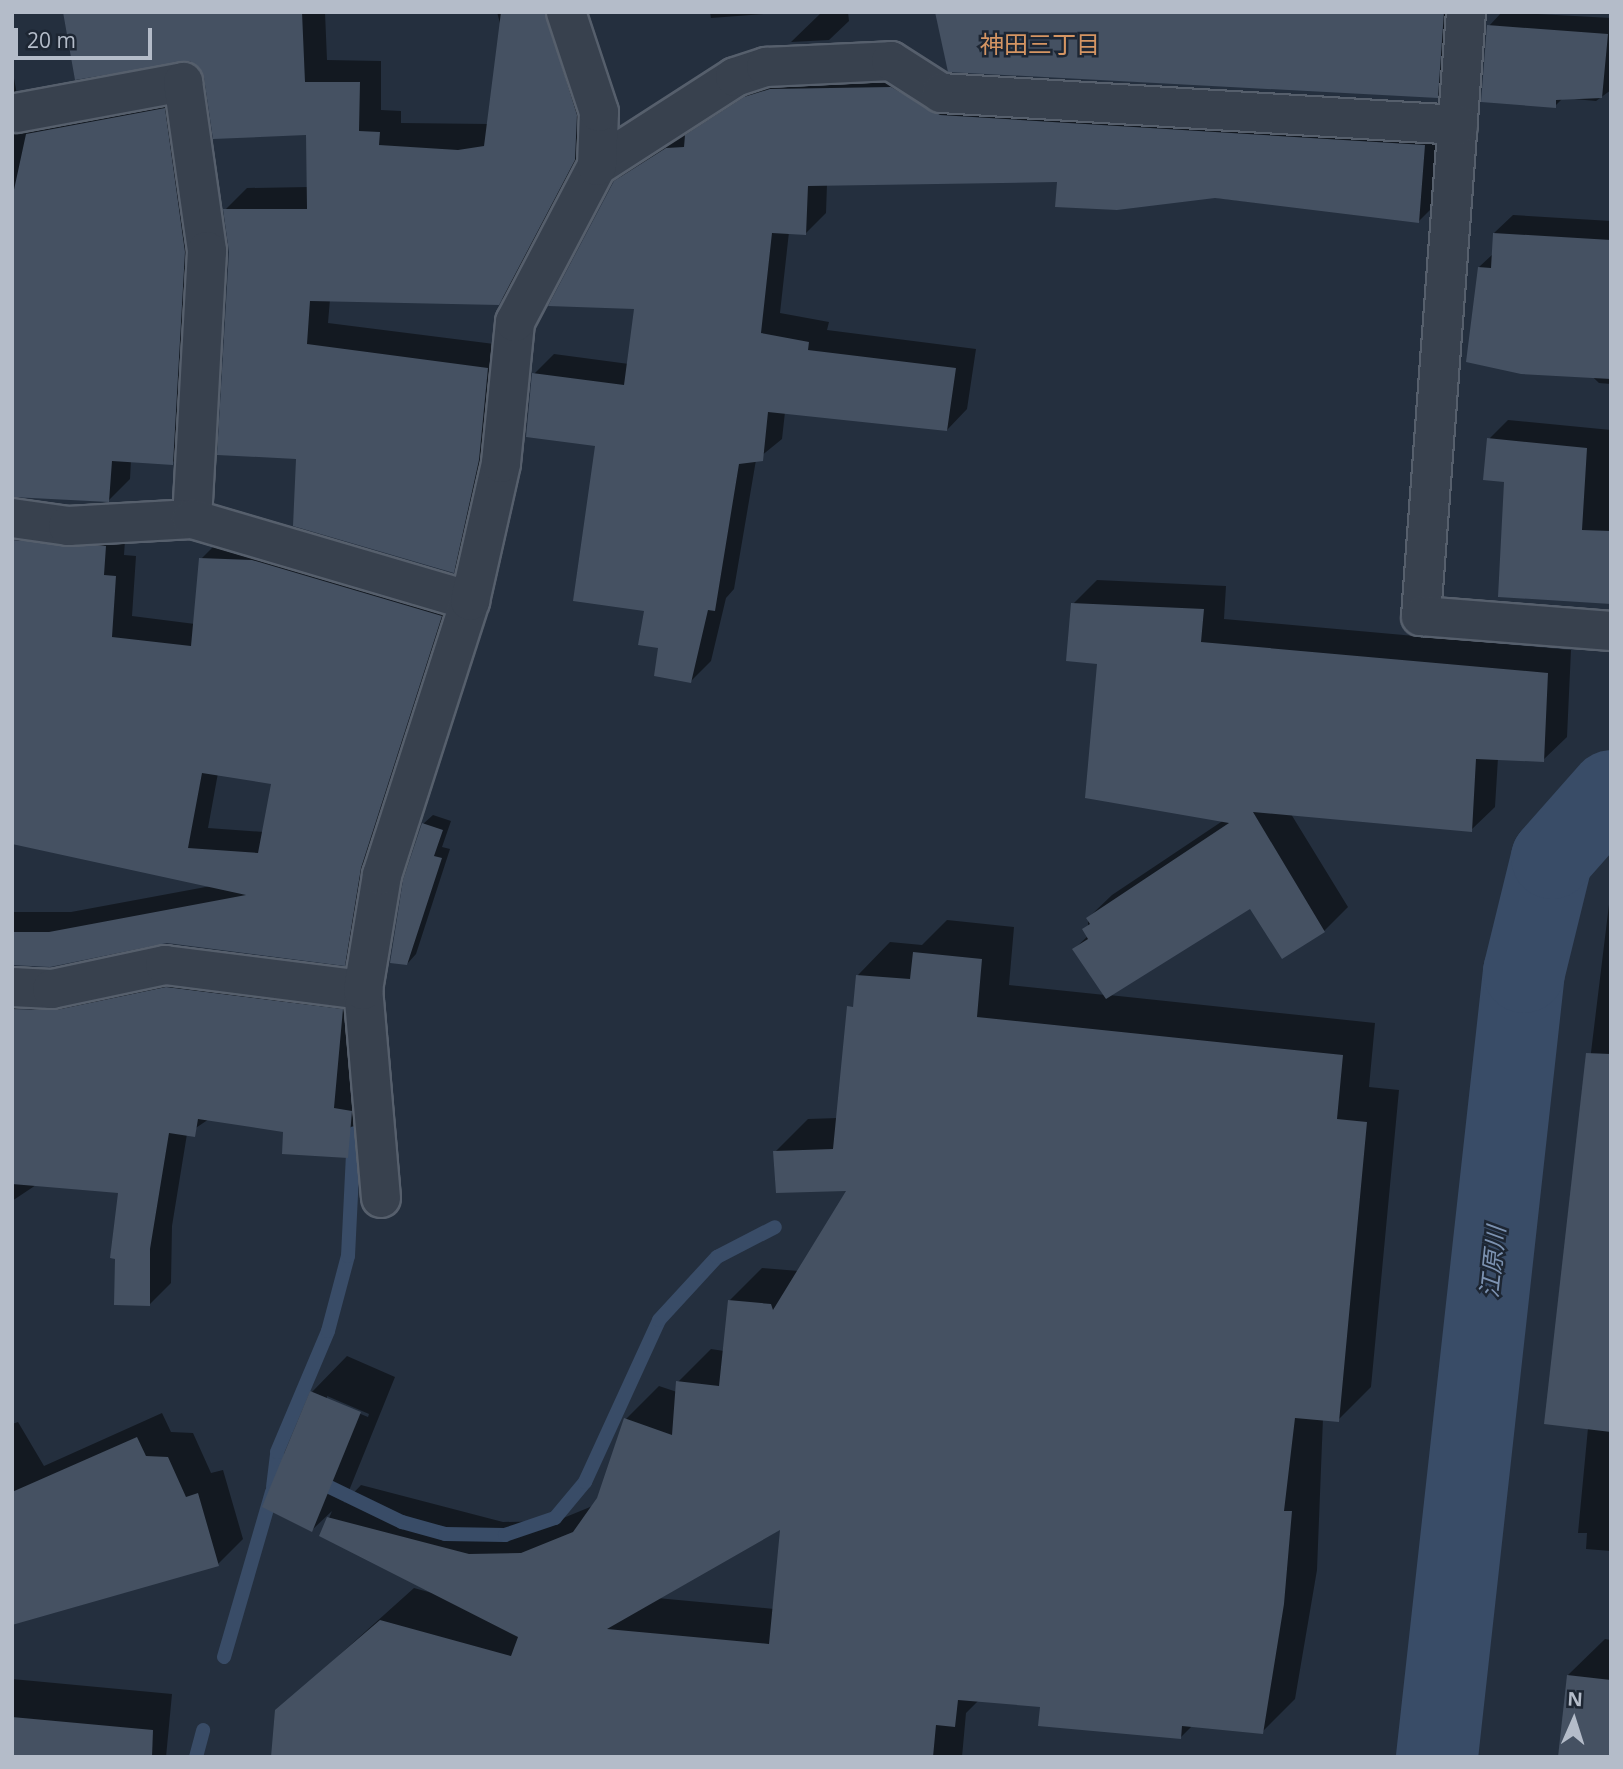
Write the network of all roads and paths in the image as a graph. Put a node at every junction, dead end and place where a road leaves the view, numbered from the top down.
1 (566, 12) edge
2 (1466, 12) edge
3 (13, 115) edge
4 (1458, 125) junction
5 (597, 166) junction
6 (12, 518) edge
7 (192, 519) junction
8 (470, 601) junction
9 (1611, 631) edge
10 (12, 987) edge
11 (363, 990) junction
12 (382, 1198) dead end

1 - 5 street
2 - 4 street
3 - 7 street
4 - 5 street
4 - 9 street
5 - 8 street
6 - 7 street
7 - 8 street
8 - 11 street
10 - 11 street
11 - 12 street

